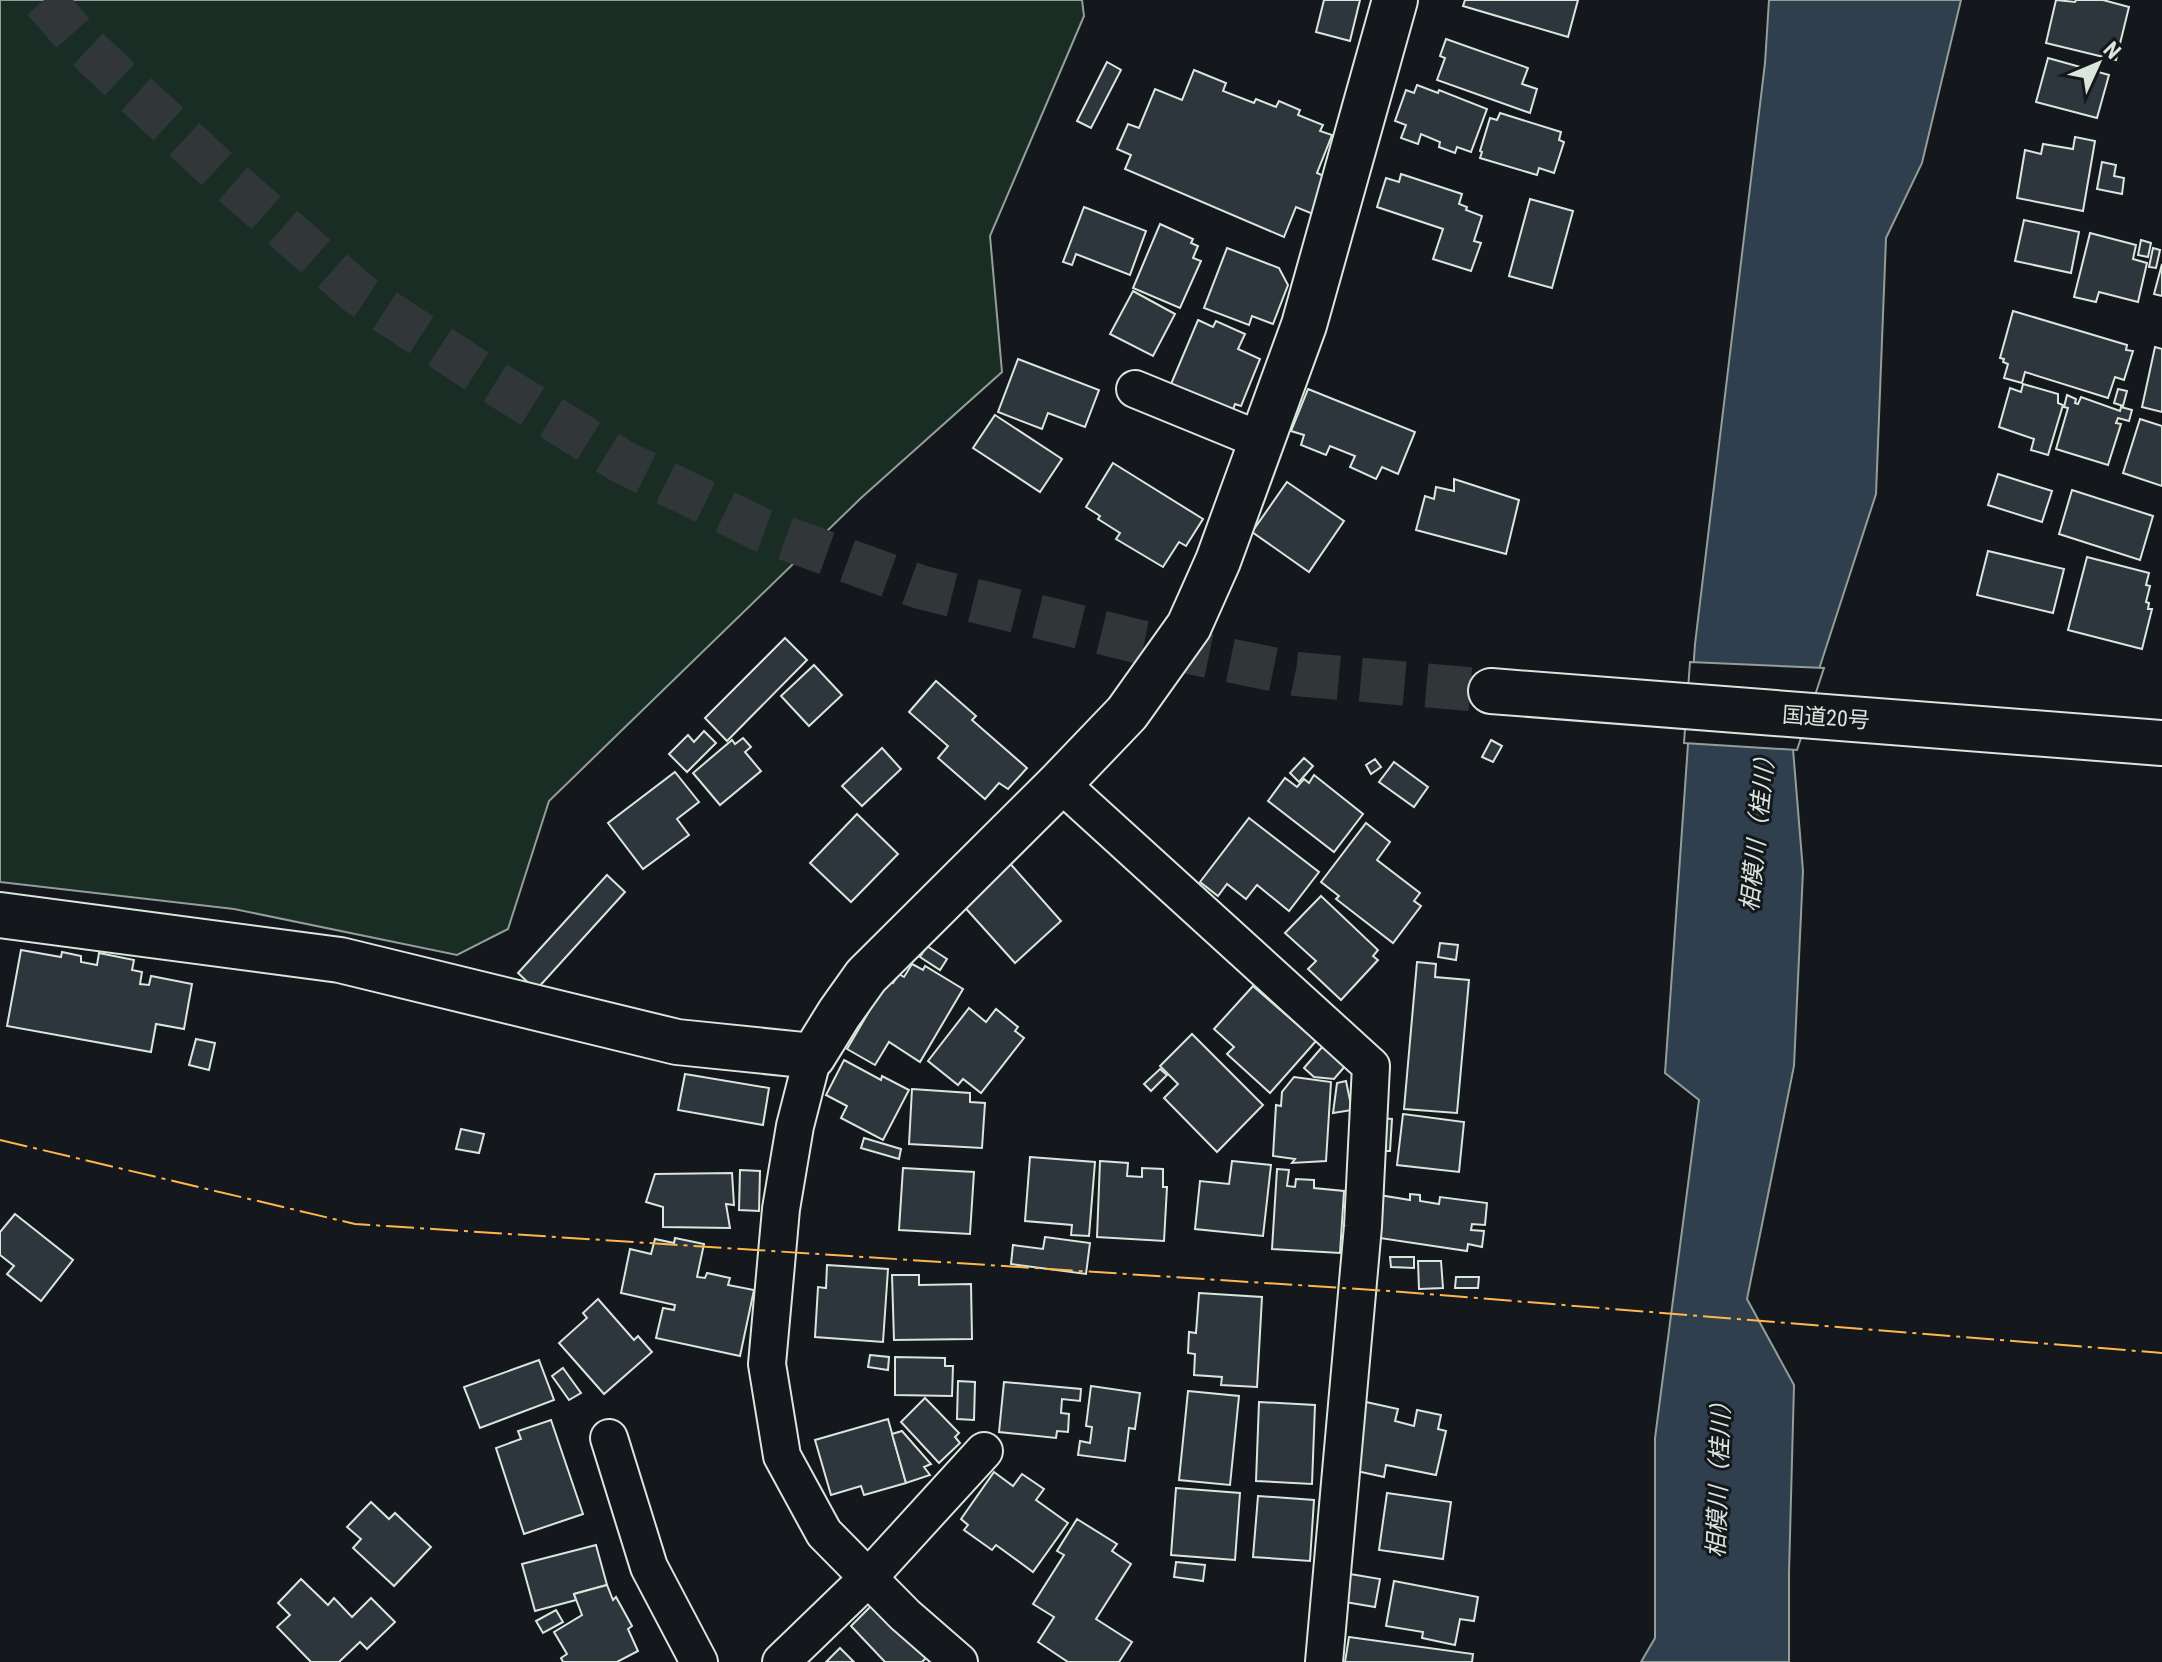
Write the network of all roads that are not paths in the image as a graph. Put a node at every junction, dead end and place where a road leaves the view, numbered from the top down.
1 (1395, 0) edge
2 (1135, 389) dead end
3 (1262, 441) junction
4 (1491, 691) tunnel mouth
5 (2162, 743) edge
6 (1060, 783) junction
7 (0, 915) edge
8 (813, 1056) junction
9 (609, 1438) dead end
10 (984, 1451) dead end
11 (868, 1578) junction
12 (699, 1662) edge
13 (781, 1662) edge
14 (959, 1662) edge
15 (1324, 1662) edge

1 - 3 main road
2 - 3 street
3 - 6 main road
4 - 5 main road, 国道20号
6 - 8 main road
6 - 15 street
7 - 8 main road
8 - 11 street
9 - 12 street
10 - 11 street
11 - 13 street
11 - 14 street

